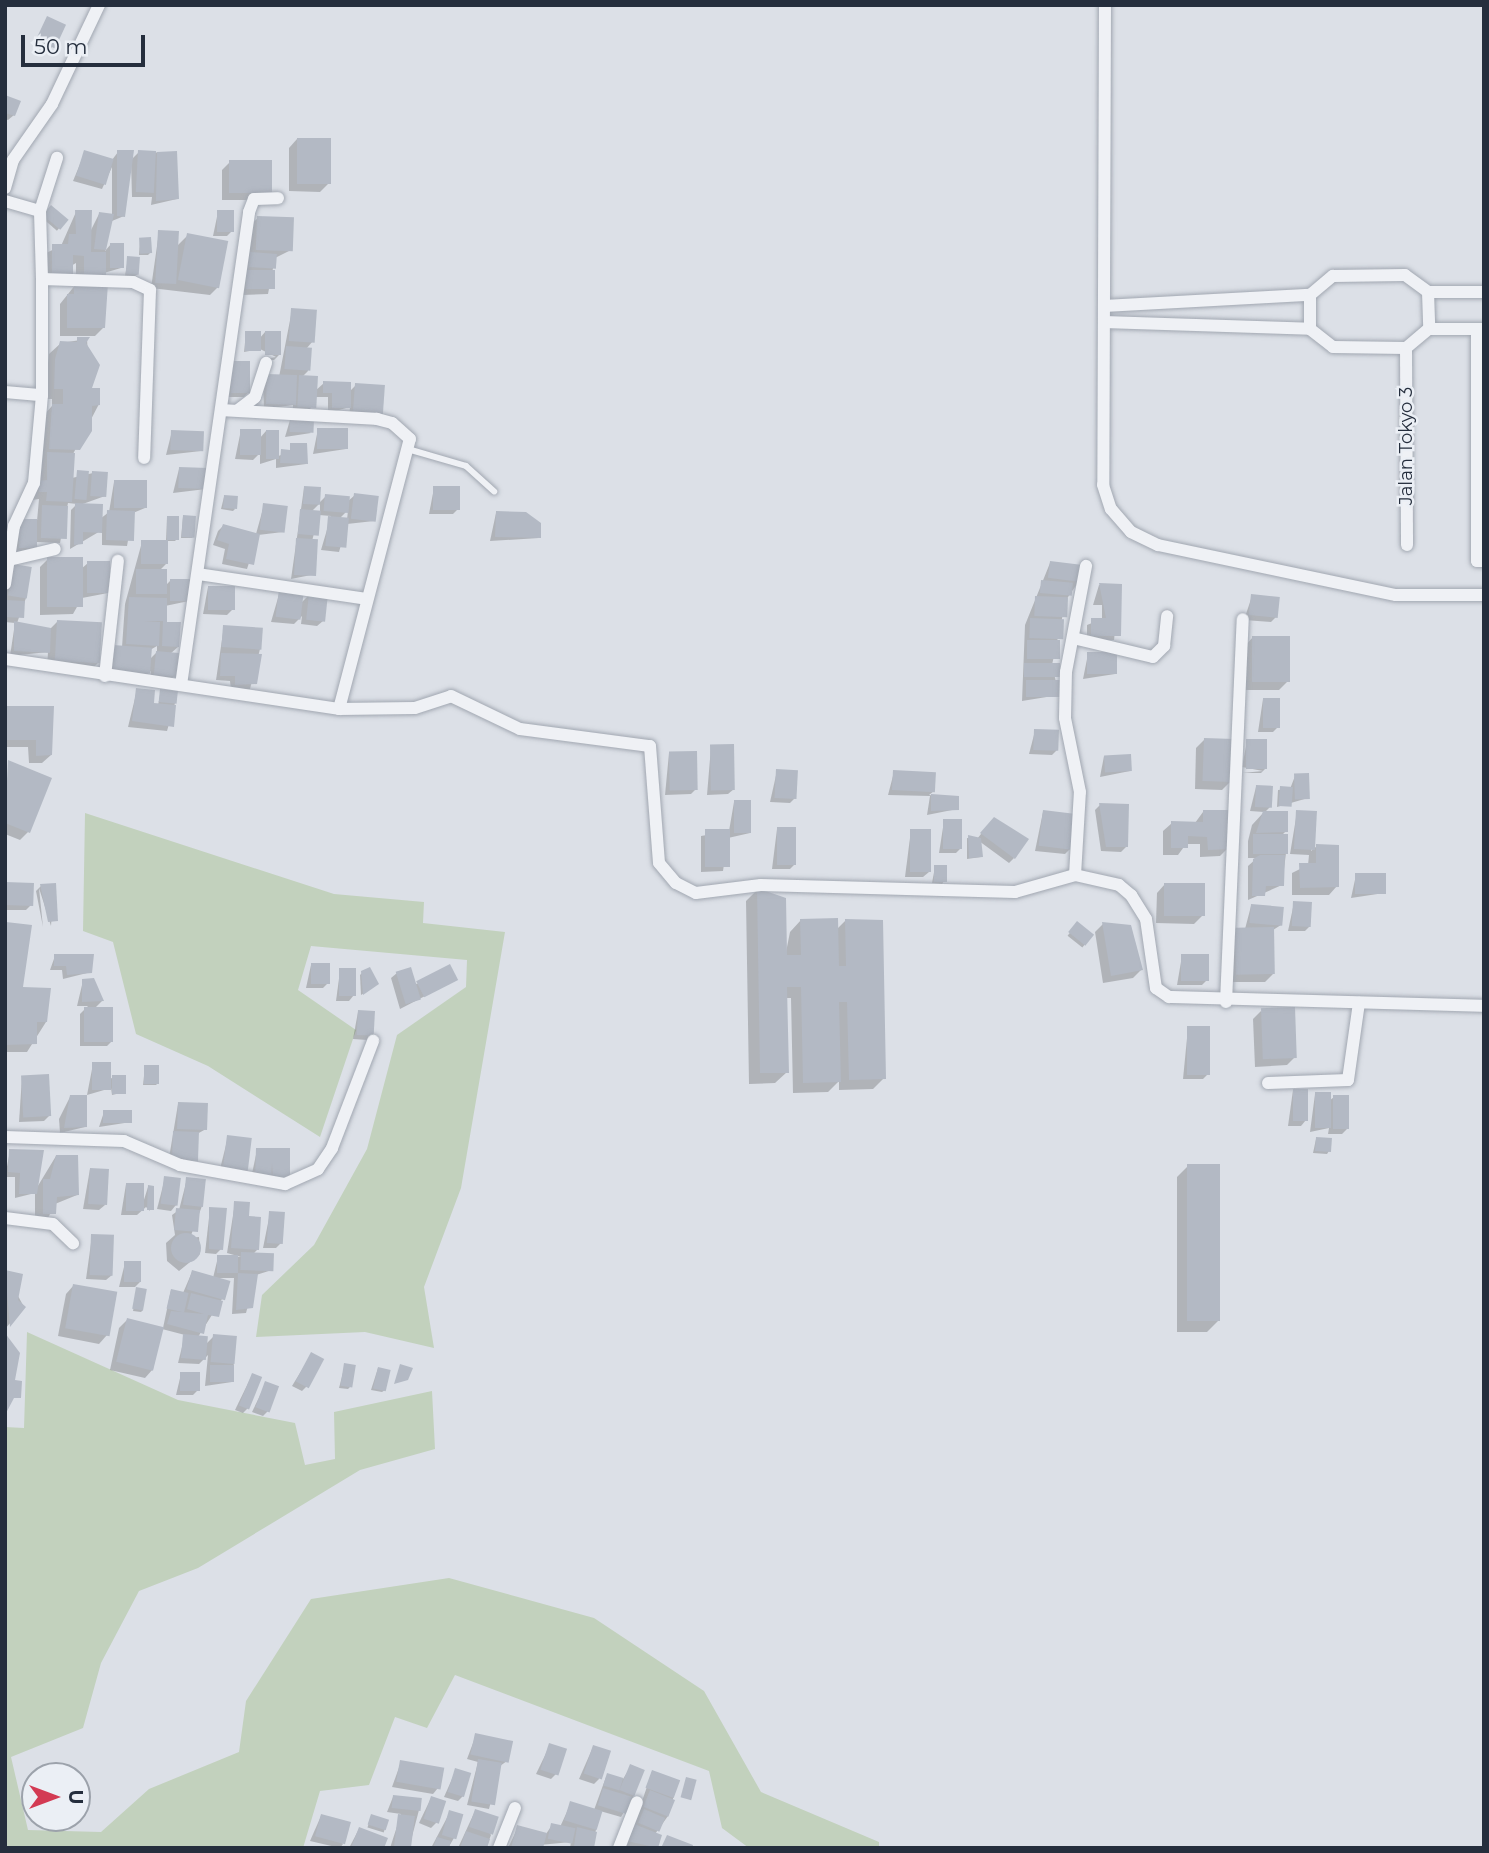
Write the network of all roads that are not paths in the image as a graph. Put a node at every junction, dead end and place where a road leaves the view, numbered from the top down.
1 (99, 5) edge
2 (1105, 5) edge
3 (57, 158) dead end
4 (5, 188) edge
5 (278, 198) dead end
6 (11, 202) edge
7 (38, 211) junction
8 (42, 279) junction
9 (1428, 292) junction
10 (1484, 292) edge
11 (1310, 295) junction
12 (1104, 306) junction
13 (1199, 306) junction
14 (1200, 321) junction
15 (1104, 322) junction
16 (1310, 329) junction
17 (1429, 329) junction
18 (1480, 329) edge
19 (1406, 348) junction
20 (266, 363) dead end
21 (5, 392) edge
22 (38, 394) junction
23 (222, 410) junction
24 (237, 411) junction
25 (411, 450) junction
26 (144, 458) dead end
27 (494, 491) dead end
28 (1407, 545) dead end
29 (55, 550) dead end
30 (9, 560) junction
31 (118, 561) dead end
32 (1480, 561) edge
33 (1086, 566) dead end
34 (198, 574) junction
35 (5, 584) edge
36 (1484, 596) edge
37 (367, 598) junction
38 (1167, 616) dead end
39 (1243, 619) dead end
40 (1073, 638) junction
41 (5, 659) edge
42 (105, 676) junction
43 (181, 685) junction
44 (338, 709) junction
45 (1075, 875) junction
46 (1226, 1002) junction
47 (1359, 1003) junction
48 (1484, 1006) edge
49 (373, 1041) dead end
50 (1268, 1083) dead end
51 (5, 1137) edge
52 (5, 1218) edge
53 (73, 1243) dead end
54 (637, 1802) dead end
55 (515, 1808) dead end
56 (499, 1848) edge
57 (619, 1848) edge

1 - 4 street
2 - 12 street
3 - 7 street
5 - 23 street
6 - 7 street
7 - 8 street
8 - 22 street
8 - 26 street
9 - 10 street
9 - 11 street
9 - 17 street
11 - 13 street
11 - 16 street
12 - 13 street
12 - 15 street
13 - 14 street
14 - 15 street
14 - 16 street
15 - 36 street
16 - 19 street
17 - 18 street
17 - 19 street
18 - 32 street
19 - 28 street, Jalan Tokyo 3
20 - 24 street
21 - 22 street
22 - 30 street
23 - 24 street
23 - 34 street
24 - 25 street
25 - 27 lane
25 - 37 street
29 - 30 street
30 - 35 street
31 - 42 street
33 - 40 street
34 - 37 street
34 - 43 street
37 - 44 street
38 - 40 street
39 - 46 street
40 - 45 street
41 - 42 street
42 - 43 street
43 - 44 street
44 - 45 street
45 - 46 street
46 - 47 street
47 - 48 street
47 - 50 street
49 - 51 street
52 - 53 street
54 - 57 street
55 - 56 street

